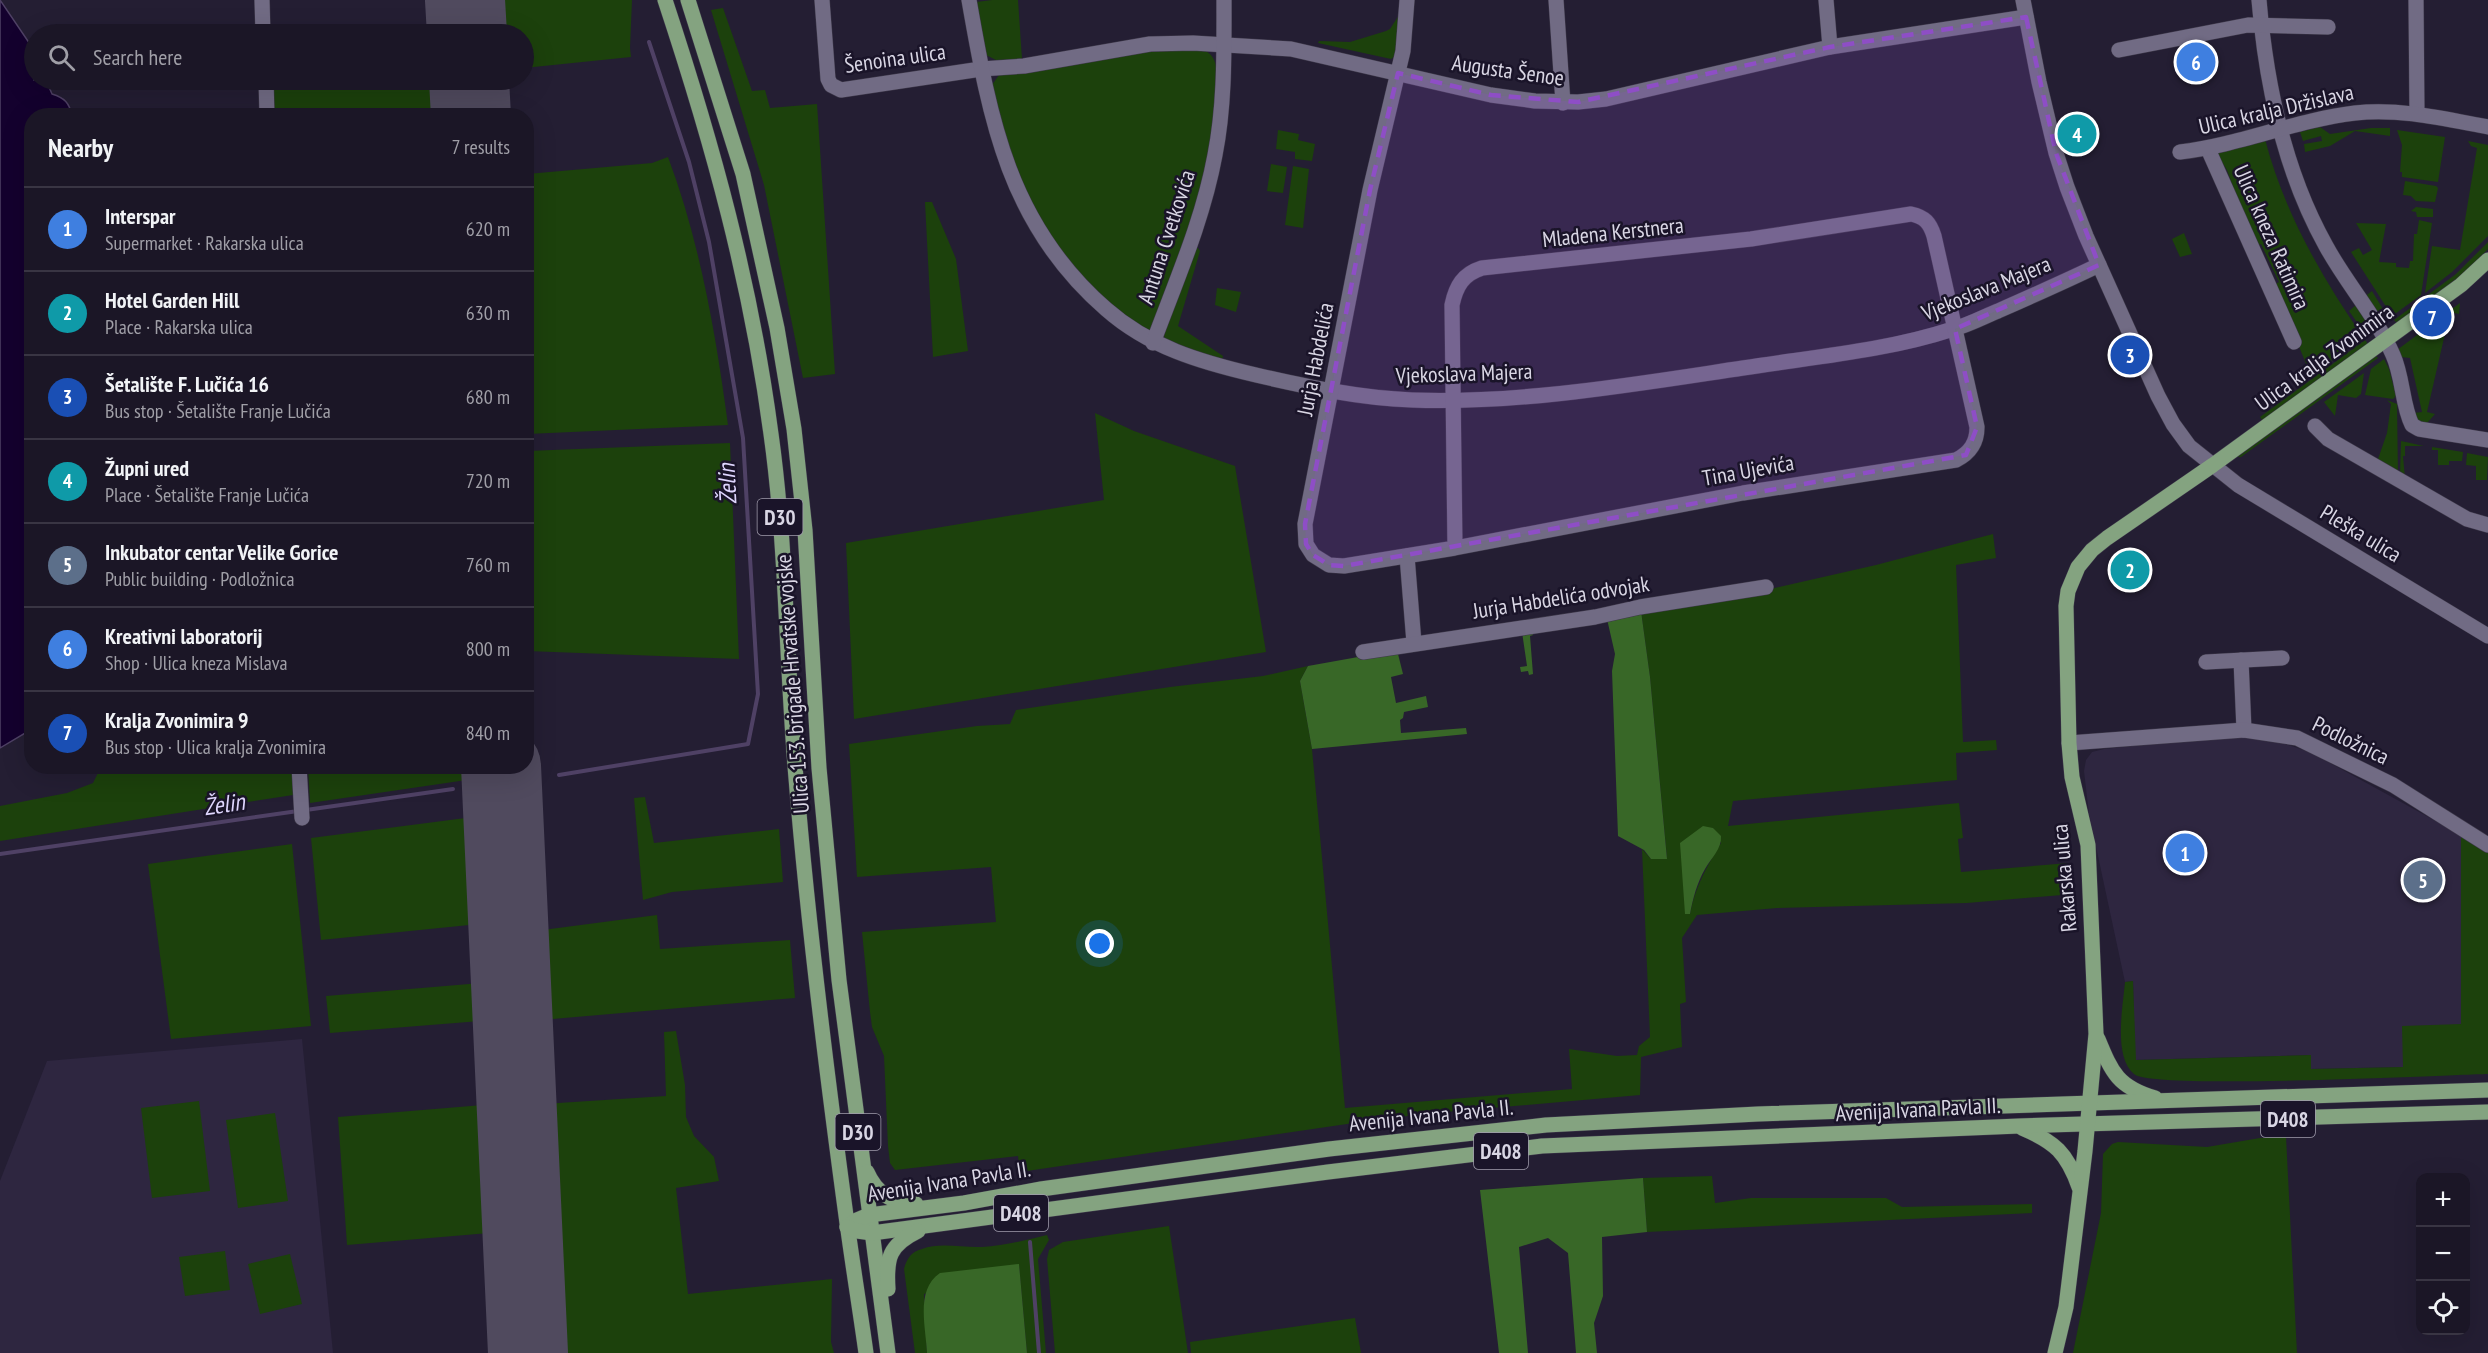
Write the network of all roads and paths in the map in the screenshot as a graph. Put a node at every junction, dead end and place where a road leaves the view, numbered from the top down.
1 (262, 0) edge
2 (665, 0) edge
3 (688, 0) edge
4 (822, 0) edge
5 (969, 0) edge
6 (1224, 0) edge
7 (1407, 0) edge
8 (1556, 0) edge
9 (1826, 0) edge
10 (2023, 0) edge
11 (2259, 0) edge
12 (2416, 0) edge
13 (2025, 16) junction
14 (263, 24) edge
15 (2261, 24) junction
16 (2328, 27) dead end
17 (1224, 45) junction
18 (1830, 47) junction
19 (2120, 50) dead end
20 (981, 69) junction
21 (1398, 73) junction
22 (266, 90) edge
23 (1563, 103) junction
24 (267, 108) edge
25 (2417, 114) junction
26 (2488, 127) edge
27 (2280, 129) junction
28 (2208, 149) junction
29 (2180, 152) dead end
30 (2488, 260) edge
31 (2099, 265) junction
32 (1956, 329) junction
33 (2386, 340) junction
34 (2294, 342) dead end
35 (1153, 343) junction
36 (1332, 392) junction
37 (1453, 399) junction
38 (2315, 426) dead end
39 (2488, 440) edge
40 (2212, 465) junction
41 (2488, 525) edge
42 (1455, 548) junction
43 (1407, 556) junction
44 (1766, 587) dead end
45 (2488, 636) edge
46 (1414, 643) junction
47 (1363, 652) dead end
48 (2282, 658) dead end
49 (2241, 660) junction
50 (2206, 662) dead end
51 (2244, 730) junction
52 (2069, 743) junction
53 (300, 774) edge
54 (302, 811) dead end
55 (2488, 845) edge
56 (2096, 1034) junction
57 (2488, 1090) edge
58 (2166, 1102) junction
59 (2090, 1104) junction
60 (2488, 1112) edge
61 (2088, 1125) junction
62 (2019, 1126) junction
63 (862, 1160) junction
64 (2080, 1190) junction
65 (964, 1203) junction
66 (869, 1215) junction
67 (932, 1225) junction
68 (847, 1227) junction
69 (872, 1233) junction
70 (882, 1311) junction
71 (866, 1353) edge
72 (888, 1353) edge
73 (2055, 1353) edge

1 - 14 street
2 - 68 main road, Ulica 153. brigade Hrvatske vojske / D30
3 - 63 main road, Ulica 153. brigade Hrvatske vojske / D30
4 - 20 street, Šenoina ulica
5 - 20 street, Vjekoslava Majera
6 - 17 street, Antuna Cvetkovića
7 - 21 street, Jurja Habdelića
8 - 23 street
9 - 18 street
10 - 13 street, Pleška ulica
11 - 15 street
12 - 25 street
13 - 18 street, Augusta Šenoe
13 - 31 street, Pleška ulica
15 - 16 street
15 - 19 street
15 - 27 street
17 - 20 street, Augusta Šenoe
17 - 21 street, Augusta Šenoe
17 - 35 street, Antuna Cvetkovića
18 - 23 street, Augusta Šenoe
20 - 35 street, Vjekoslava Majera
21 - 23 street, Augusta Šenoe
21 - 36 street, Jurja Habdelića
22 - 24 street
25 - 26 street, Ulica kralja Držislava
25 - 27 street, Ulica kralja Držislava
27 - 28 street, Ulica kralja Držislava
27 - 33 street
28 - 29 street, Ulica kralja Držislava
28 - 34 street, Ulica kneza Ratimira
30 - 33 main road, Ulica kralja Zvonimira
31 - 32 street, Vjekoslava Majera
31 - 40 street, Pleška ulica
32 - 37 street, Vjekoslava Majera
32 - 37 street, Mladena Kerstnera
32 - 42 street, Tina Ujevića
33 - 39 street
33 - 40 main road, Ulica kralja Zvonimira
35 - 36 street, Vjekoslava Majera
36 - 37 street, Vjekoslava Majera
36 - 43 street, Jurja Habdelića
37 - 42 street, Mladena Kerstnera
38 - 41 street
40 - 45 street, Pleška ulica
40 - 52 main road, Rakarska ulica
42 - 43 street, Tina Ujevića
43 - 46 street
44 - 46 street, Jurja Habdelića odvojak
46 - 47 street, Jurja Habdelića odvojak
48 - 49 street
49 - 50 street
49 - 51 street
51 - 52 street, Podložnica
51 - 55 street, Podložnica
52 - 56 main road, Rakarska ulica
53 - 54 street
56 - 58 main road
56 - 59 main road, Rakarska ulica
57 - 58 main road, Avenija Ivana Pavla II. / D408
58 - 59 main road, Avenija Ivana Pavla II. / D408
59 - 61 main road, Rakarska ulica
59 - 65 main road, Avenija Ivana Pavla II. / D408
60 - 61 main road, Avenija Ivana Pavla II. / D408
61 - 62 main road, Avenija Ivana Pavla II. / D408
61 - 64 main road, Rakarska ulica
62 - 64 main road
62 - 67 main road, Avenija Ivana Pavla II. / D408
63 - 65 main road
63 - 66 main road, Ulica 153. brigade Hrvatske vojske / D30
64 - 73 main road, Rakarska ulica
65 - 66 main road, Avenija Ivana Pavla II. / D408
66 - 68 main road, Avenija Ivana Pavla II. / D408
66 - 69 main road, Ulica 153. brigade Hrvatske vojske / D30
67 - 69 main road, Avenija Ivana Pavla II. / D408
67 - 70 main road
68 - 69 main road, Avenija Ivana Pavla II. / D408
68 - 71 main road, D30
69 - 70 main road, D30
70 - 72 main road, D30

